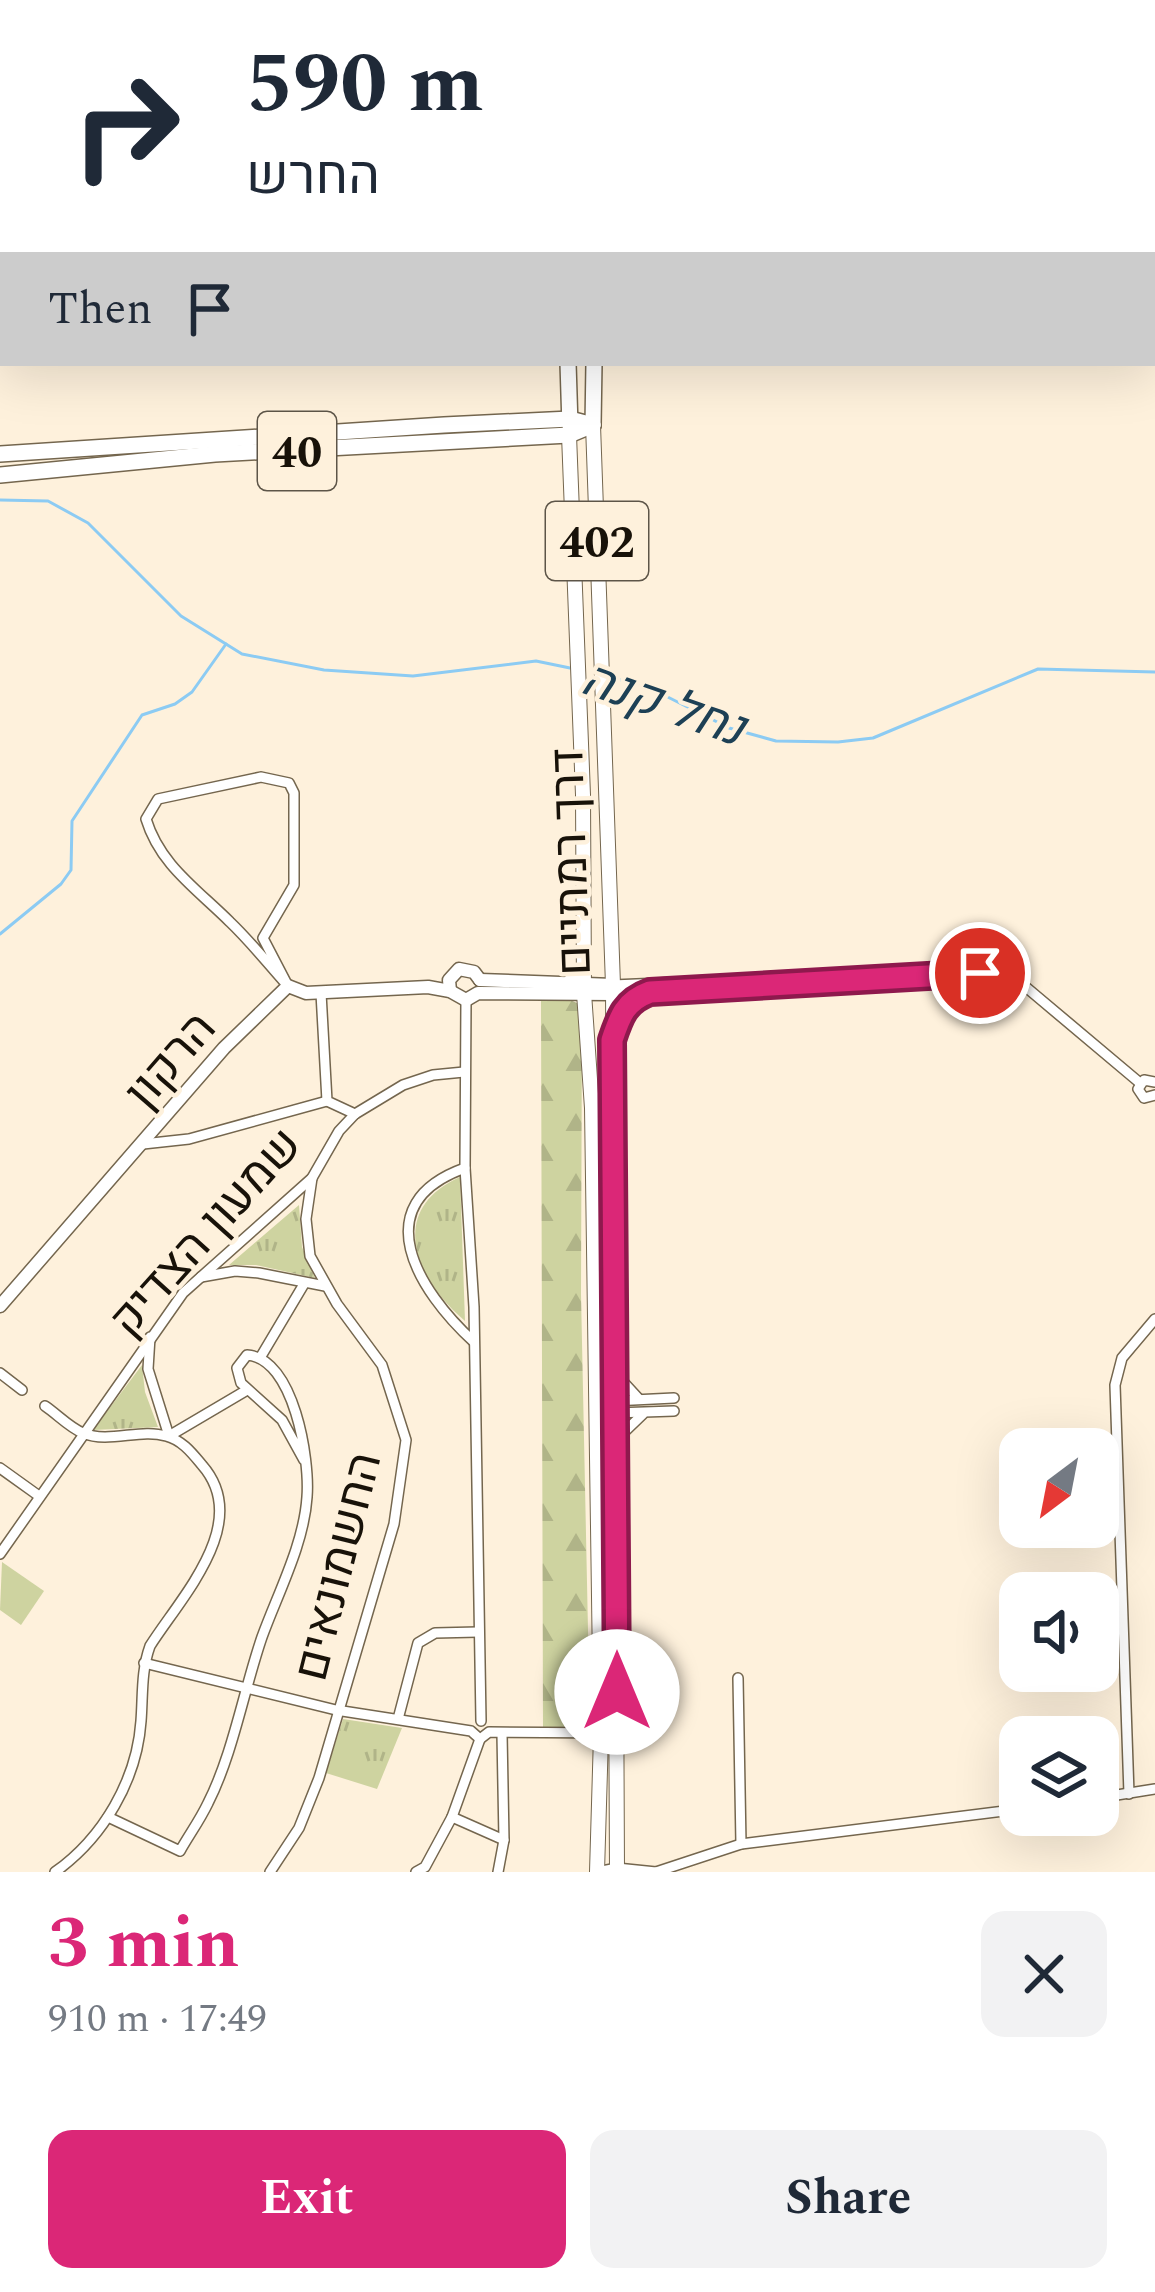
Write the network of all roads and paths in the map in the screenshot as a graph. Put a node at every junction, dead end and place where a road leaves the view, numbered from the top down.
1 (594, 366) edge
2 (568, 371) edge
3 (528, 423) junction
4 (593, 425) junction
5 (570, 435) junction
6 (0, 454) edge
7 (0, 475) edge
8 (875, 977) junction
9 (450, 985) junction
10 (288, 986) junction
11 (613, 990) junction
12 (474, 991) junction
13 (579, 992) junction
14 (650, 992) junction
15 (321, 993) junction
16 (612, 1040) junction
17 (464, 1072) junction
18 (1155, 1081) edge
19 (1140, 1083) junction
20 (1154, 1097) edge
21 (327, 1101) junction
22 (356, 1114) junction
23 (143, 1144) junction
24 (465, 1168) junction
25 (312, 1178) junction
26 (201, 1277) junction
27 (304, 1284) junction
28 (326, 1286) junction
29 (0, 1306) edge
30 (1155, 1319) edge
31 (150, 1336) junction
32 (474, 1342) junction
33 (260, 1358) junction
34 (0, 1373) edge
35 (616, 1374) junction
36 (22, 1390) dead end
37 (247, 1390) junction
38 (674, 1398) dead end
39 (639, 1399) junction
40 (45, 1406) dead end
41 (615, 1406) junction
42 (596, 1408) junction
43 (674, 1411) dead end
44 (645, 1412) junction
45 (84, 1434) junction
46 (169, 1436) junction
47 (615, 1444) junction
48 (304, 1460) junction
49 (0, 1468) edge
50 (39, 1496) junction
51 (0, 1555) edge
52 (478, 1632) junction
53 (144, 1663) junction
54 (738, 1678) dead end
55 (244, 1688) junction
56 (601, 1706) junction
57 (337, 1710) junction
58 (398, 1719) junction
59 (606, 1732) junction
60 (480, 1734) junction
61 (502, 1734) junction
62 (576, 1734) junction
63 (601, 1756) junction
64 (1155, 1789) edge
65 (1129, 1794) junction
66 (1119, 1795) edge
67 (999, 1812) edge
68 (108, 1817) junction
69 (452, 1817) junction
70 (504, 1840) junction
71 (741, 1844) junction
72 (617, 1870) edge
73 (56, 1872) edge
74 (270, 1872) edge
75 (416, 1872) edge
76 (498, 1872) edge
77 (597, 1872) edge
78 (656, 1872) edge

1 - 4 highway
2 - 3 highway
2 - 5 highway
3 - 5 highway, 40
3 - 6 highway, 40
4 - 5 highway, 40
4 - 11 main road, דרך רמתיים / 402
5 - 7 highway, 40
5 - 13 main road, דרך רמתיים / 402
8 - 11 street
8 - 14 street
8 - 19 street
9 - 12 street
9 - 12 street
9 - 15 street
10 - 10 street
10 - 15 street
10 - 23 street, הרקון
11 - 13 street
11 - 14 street
11 - 16 main road, דרך רמתיים / 402
12 - 13 street
12 - 17 street
13 - 42 main road, דרך רמתיים / 402
14 - 16 main road
15 - 21 street
16 - 35 main road, דרך רמתיים / 402
17 - 22 street, שמעון הצדיק
17 - 24 street
18 - 19 street
19 - 20 street
21 - 22 street
21 - 23 street
22 - 25 street, שמעון הצדיק
23 - 29 street, הרקון
24 - 32 street
24 - 32 street
25 - 26 street, שמעון הצדיק
25 - 28 street, החשמונאים
26 - 27 street
26 - 31 street, שמעון הצדיק
27 - 28 street
27 - 33 street
28 - 57 street, החשמונאים
30 - 65 street
31 - 45 street, שמעון הצדיק
31 - 46 street
32 - 52 street
33 - 37 street
33 - 48 street
34 - 36 street
35 - 39 street
35 - 41 main road, דרך רמתיים / 402
37 - 46 street
37 - 48 street
38 - 39 street
39 - 41 street
40 - 45 street
41 - 42 street
41 - 44 street
41 - 47 main road, דרך רמתיים / 402
42 - 56 main road, דרך רמתיים / 402
43 - 44 street
44 - 47 street
45 - 46 street
45 - 50 street, שמעון הצדיק
46 - 53 street
47 - 59 main road, דרך רמתיים / 402
48 - 55 street
49 - 50 street
50 - 51 street, שמעון הצדיק
52 - 58 street
52 - 60 street
53 - 55 street
53 - 68 street
54 - 71 street
55 - 57 street
55 - 68 street
56 - 59 main road, דרך רמתיים / 402
56 - 62 main road
57 - 58 street
57 - 74 street, החשמונאים
58 - 60 street
59 - 62 street
59 - 63 main road, דרך רמתיים / 402
59 - 72 main road, דרך רמתיים / 402
60 - 61 street
60 - 69 street
61 - 62 street
61 - 70 street
62 - 63 main road
63 - 77 main road, דרך רמתיים / 402
64 - 65 street
65 - 66 street
67 - 71 street
68 - 73 street
69 - 70 street
69 - 75 street
70 - 76 street
71 - 78 street
72 - 77 street
72 - 78 street

